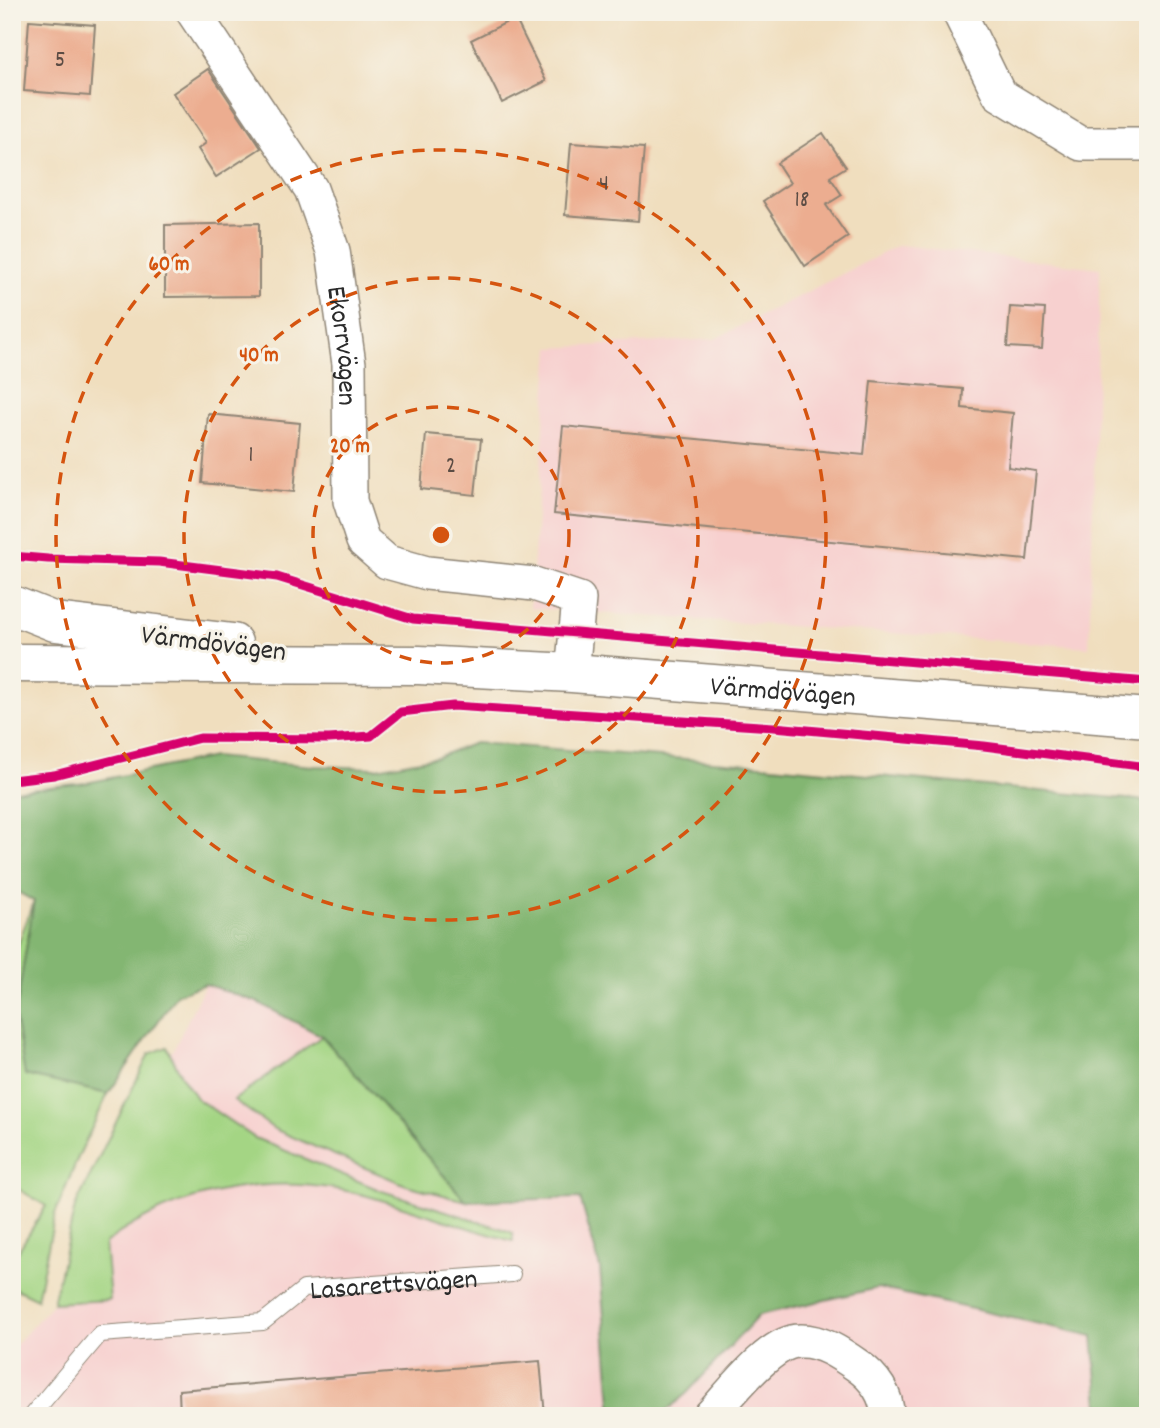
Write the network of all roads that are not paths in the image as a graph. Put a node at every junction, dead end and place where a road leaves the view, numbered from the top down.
1 (193, 12) edge
2 (959, 12) edge
3 (1148, 144) edge
4 (12, 605) edge
5 (12, 663) edge
6 (419, 665) junction
7 (572, 673) junction
8 (1148, 718) edge
9 (512, 1274) dead end
10 (31, 1416) edge
11 (710, 1416) edge
12 (887, 1416) edge

1 - 7 street, Ekorrvägen
2 - 3 street
4 - 6 main road, Värmdövägen
5 - 6 main road, Värmdövägen
6 - 7 main road, Värmdövägen
7 - 8 main road, Värmdövägen
9 - 10 lane, Lasarettsvägen
11 - 12 street

